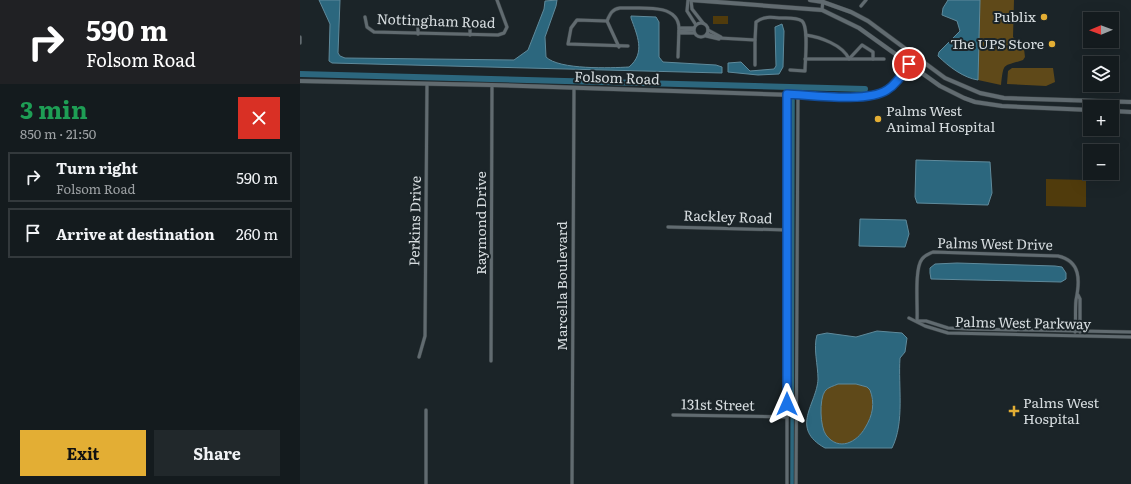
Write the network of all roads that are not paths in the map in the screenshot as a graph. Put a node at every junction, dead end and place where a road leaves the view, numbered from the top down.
1 (497, 0) edge
2 (690, 0) edge
3 (810, 0) edge
4 (866, 0) edge
5 (817, 1) edge
6 (823, 1) edge
7 (861, 6) dead end
8 (816, 9) junction
9 (822, 10) junction
10 (365, 18) dead end
11 (418, 21) dead end
12 (607, 21) junction
13 (470, 23) dead end
14 (703, 23) junction
15 (694, 29) junction
16 (679, 31) junction
17 (707, 33) junction
18 (418, 34) junction
19 (470, 35) junction
20 (806, 35) junction
21 (300, 37) edge
22 (756, 40) junction
23 (300, 43) edge
24 (619, 46) junction
25 (628, 46) dead end
26 (915, 55) junction
27 (678, 57) dead end
28 (806, 59) junction
29 (849, 59) junction
30 (873, 59) junction
31 (884, 59) dead end
32 (909, 64) junction
33 (755, 65) dead end
34 (790, 70) dead end
35 (300, 81) edge
36 (427, 84) junction
37 (492, 85) junction
38 (574, 88) junction
39 (787, 94) junction
40 (798, 95) junction
41 (1131, 102) edge
42 (1083, 110) edge
43 (1119, 111) edge
44 (1131, 112) edge
45 (668, 227) dead end
46 (787, 230) junction
47 (1078, 295) junction
48 (909, 318) dead end
49 (917, 321) junction
50 (1075, 332) junction
51 (1080, 332) junction
52 (1131, 332) edge
53 (1131, 337) edge
54 (419, 357) dead end
55 (492, 361) dead end
56 (426, 410) dead end
57 (673, 415) dead end
58 (787, 417) junction
59 (426, 484) edge
60 (572, 484) edge
61 (787, 484) edge
62 (796, 484) edge

1 - 19 street, Nottingham Road
2 - 8 main road
2 - 14 street
2 - 15 street
3 - 5 main road
4 - 7 street
5 - 6 main road
5 - 8 street
6 - 9 street
6 - 26 main road
8 - 9 main road
9 - 32 main road
10 - 18 street, Nottingham Road
11 - 18 street
12 - 16 street
12 - 24 street
12 - 24 street
13 - 19 street
14 - 15 street
14 - 17 street
15 - 16 street
15 - 17 street
16 - 27 street
17 - 22 street
18 - 19 street, Nottingham Road
20 - 22 street
20 - 28 street
20 - 29 street
21 - 23 street
22 - 33 street
24 - 25 street
26 - 32 main road, Folsom Road
26 - 41 main road
28 - 29 street
28 - 34 street
29 - 30 street
29 - 30 street
30 - 31 street
32 - 40 main road, Folsom Road
32 - 42 main road
35 - 36 main road, Folsom Road
36 - 37 main road, Folsom Road
36 - 54 street, Perkins Drive
37 - 38 main road, Folsom Road
37 - 55 street, Raymond Drive
38 - 39 main road, Folsom Road
38 - 60 street, Marcella Boulevard
39 - 40 main road, Folsom Road
39 - 46 street
40 - 62 street
43 - 44 main road
45 - 46 street, Rackley Road
46 - 58 street
47 - 49 street, Palms West Drive
47 - 50 street, Palms West Drive
47 - 51 street, Palms West Drive
48 - 49 street, Palms West Parkway
49 - 50 street, Palms West Parkway
49 - 53 street, Palms West Parkway
50 - 51 street, Palms West Parkway
51 - 52 street, Palms West Parkway
56 - 59 street
57 - 58 street, 131st Street
58 - 61 street

